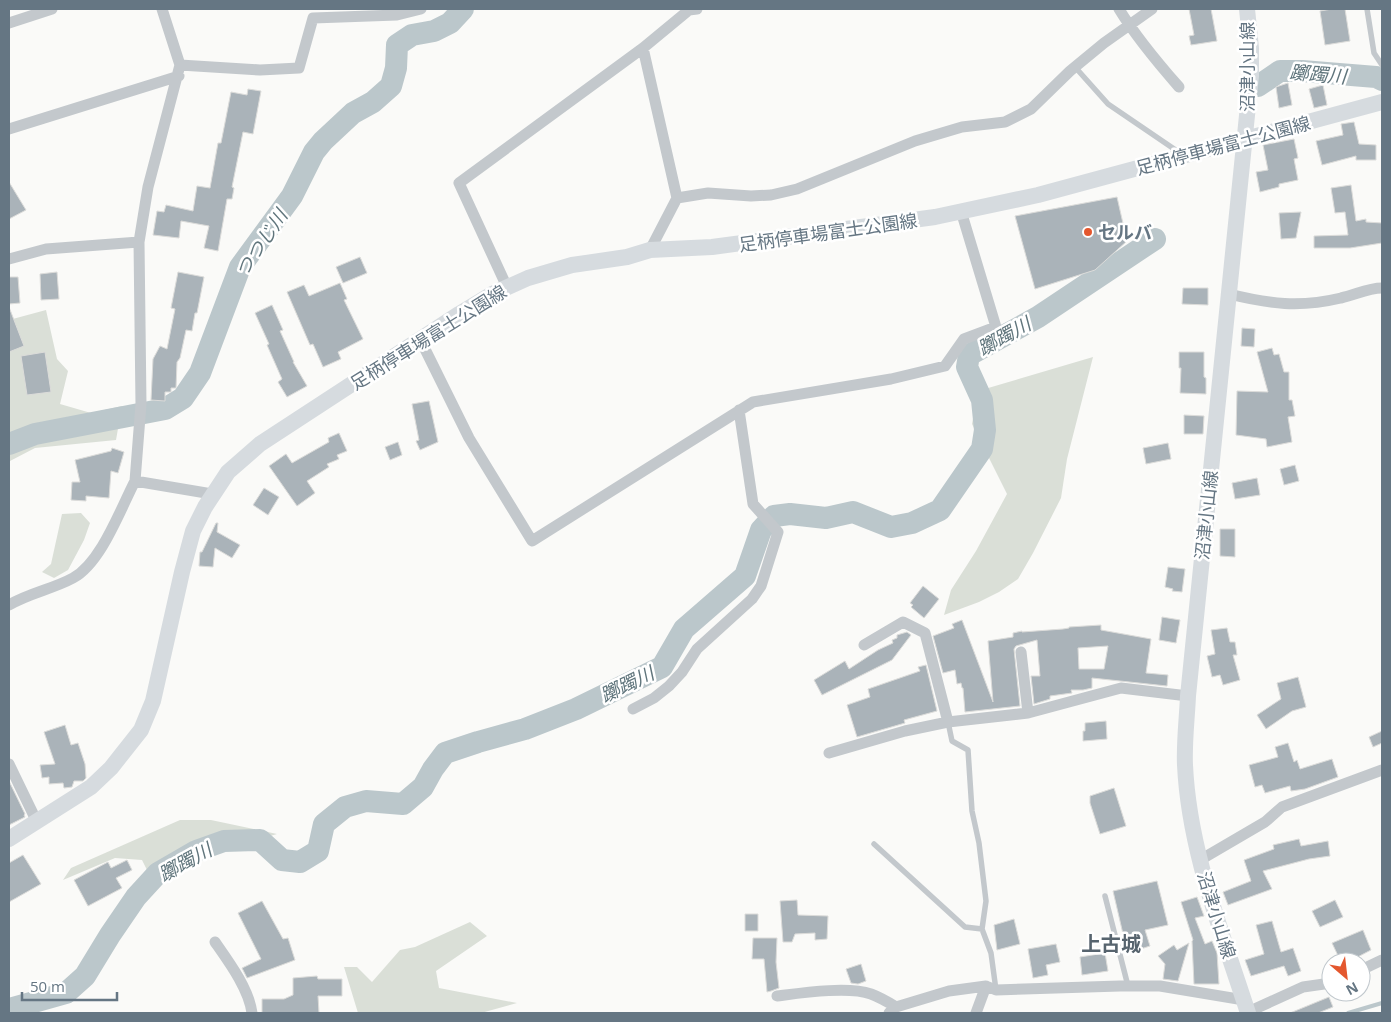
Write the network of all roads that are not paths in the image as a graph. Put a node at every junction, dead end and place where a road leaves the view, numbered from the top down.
1 (52, 9) edge
2 (162, 9) edge
3 (421, 9) edge
4 (697, 9) edge
5 (1119, 9) edge
6 (1152, 9) edge
7 (1247, 9) edge
8 (1367, 9) edge
9 (9, 23) edge
10 (1128, 25) junction
11 (643, 48) junction
12 (1382, 65) edge
13 (1075, 68) junction
14 (180, 71) junction
15 (1179, 87) dead end
16 (1382, 102) edge
17 (9, 129) edge
18 (1245, 139) junction
19 (1184, 156) junction
20 (677, 198) junction
21 (961, 211) junction
22 (139, 242) junction
23 (650, 250) junction
24 (9, 259) edge
25 (507, 287) junction
26 (1382, 288) edge
27 (1229, 294) junction
28 (420, 339) junction
29 (740, 410) junction
30 (135, 482) junction
31 (212, 494) junction
32 (9, 605) edge
33 (864, 645) dead end
34 (1021, 652) dead end
35 (1188, 696) junction
36 (633, 709) dead end
37 (1028, 713) junction
38 (948, 722) junction
39 (828, 753) dead end
40 (9, 764) edge
41 (1382, 770) edge
42 (37, 822) junction
43 (9, 839) edge
44 (874, 844) dead end
45 (1200, 860) junction
46 (1105, 896) dead end
47 (982, 929) junction
48 (215, 942) dead end
49 (1321, 984) edge
50 (1128, 986) junction
51 (991, 988) junction
52 (777, 996) dead end
53 (1246, 1008) edge
54 (892, 1010) edge
55 (252, 1013) edge
56 (976, 1013) edge

1 - 9 street
2 - 14 street
3 - 14 street
4 - 11 street
5 - 10 street
6 - 10 street
7 - 18 main road, 沼津小山線
8 - 12 lane
10 - 13 street
10 - 15 street
11 - 20 street
11 - 25 street
13 - 19 lane
13 - 20 street
14 - 17 street
14 - 22 street
16 - 18 main road, 足柄停車場富士公園線
18 - 19 main road, 足柄停車場富士公園線
18 - 27 main road, 沼津小山線
19 - 21 main road, 足柄停車場富士公園線
20 - 23 street
21 - 23 main road, 足柄停車場富士公園線
21 - 29 street
22 - 24 street
22 - 30 street
23 - 25 main road, 足柄停車場富士公園線
25 - 28 main road, 足柄停車場富士公園線
26 - 27 street
27 - 35 main road, 沼津小山線
28 - 29 street
28 - 31 main road, 足柄停車場富士公園線
29 - 36 street
30 - 31 street
30 - 32 street
31 - 42 main road, 足柄停車場富士公園線
33 - 38 street
34 - 37 street
35 - 37 street
35 - 45 main road, 沼津小山線
37 - 38 street
38 - 39 street
38 - 47 lane
40 - 42 street
41 - 45 street
42 - 43 main road, 足柄停車場富士公園線
44 - 47 lane
45 - 53 main road, 沼津小山線
46 - 50 lane
47 - 51 lane
48 - 55 street
49 - 53 street
50 - 51 street
50 - 53 street
51 - 54 street
51 - 56 street
52 - 54 street

